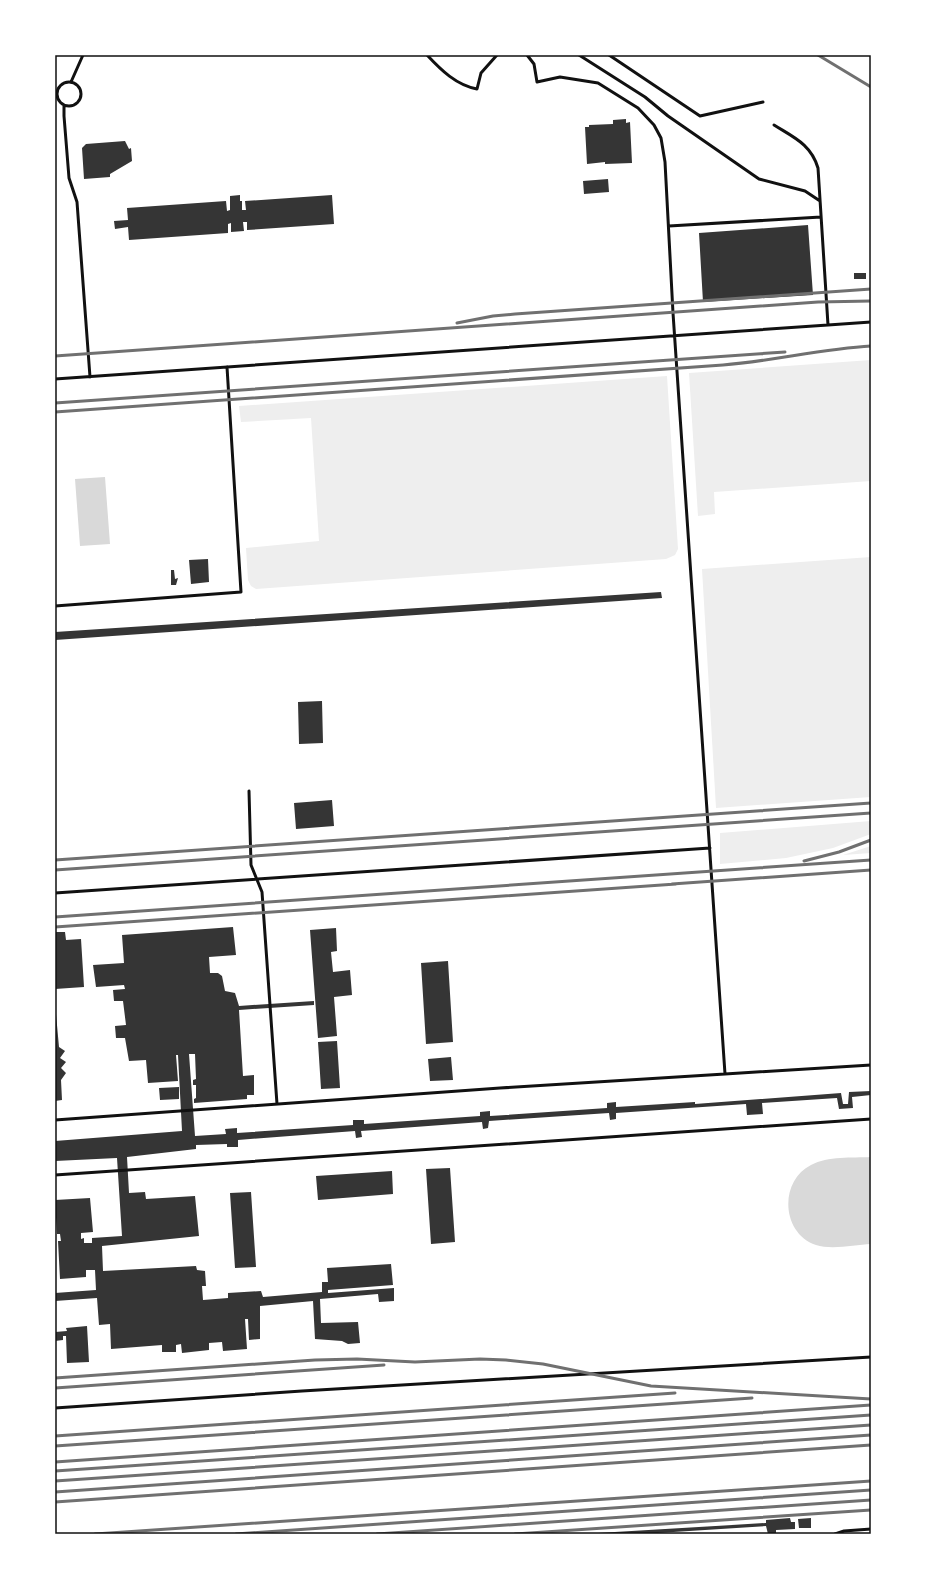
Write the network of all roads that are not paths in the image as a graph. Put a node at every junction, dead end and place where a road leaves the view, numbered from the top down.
1 (83, 55) edge
2 (427, 55) edge
3 (497, 55) edge
4 (527, 55) edge
5 (579, 55) edge
6 (609, 55) edge
7 (72, 82) junction
8 (56, 88) edge
9 (763, 102) dead end
10 (64, 106) junction
11 (774, 125) dead end
12 (820, 201) junction
13 (821, 217) junction
14 (669, 226) junction
15 (871, 322) edge
16 (828, 325) junction
17 (674, 335) junction
18 (227, 367) junction
19 (90, 377) junction
20 (55, 379) edge
21 (55, 606) edge
22 (249, 791) dead end
23 (710, 848) junction
24 (257, 879) junction
25 (55, 893) edge
26 (871, 1065) edge
27 (725, 1074) junction
28 (276, 1104) junction
29 (871, 1119) edge
30 (55, 1120) edge
31 (55, 1175) edge
32 (871, 1357) edge
33 (55, 1408) edge
34 (871, 1529) edge
35 (834, 1534) edge

1 - 7 lane
2 - 3 lane
4 - 14 lane
5 - 12 lane
6 - 9 lane
7 - 8 lane
7 - 10 lane
8 - 10 lane
10 - 19 lane
11 - 12 lane
12 - 13 lane
13 - 14 lane
13 - 16 lane
14 - 17 lane
15 - 16 lane
16 - 17 lane
17 - 18 lane
17 - 23 lane
18 - 19 lane
18 - 21 lane
19 - 20 lane
22 - 24 lane
23 - 24 lane
23 - 27 lane
24 - 25 lane
24 - 28 lane
26 - 27 lane
27 - 28 lane
28 - 30 lane
29 - 31 lane
32 - 33 lane
34 - 35 lane

